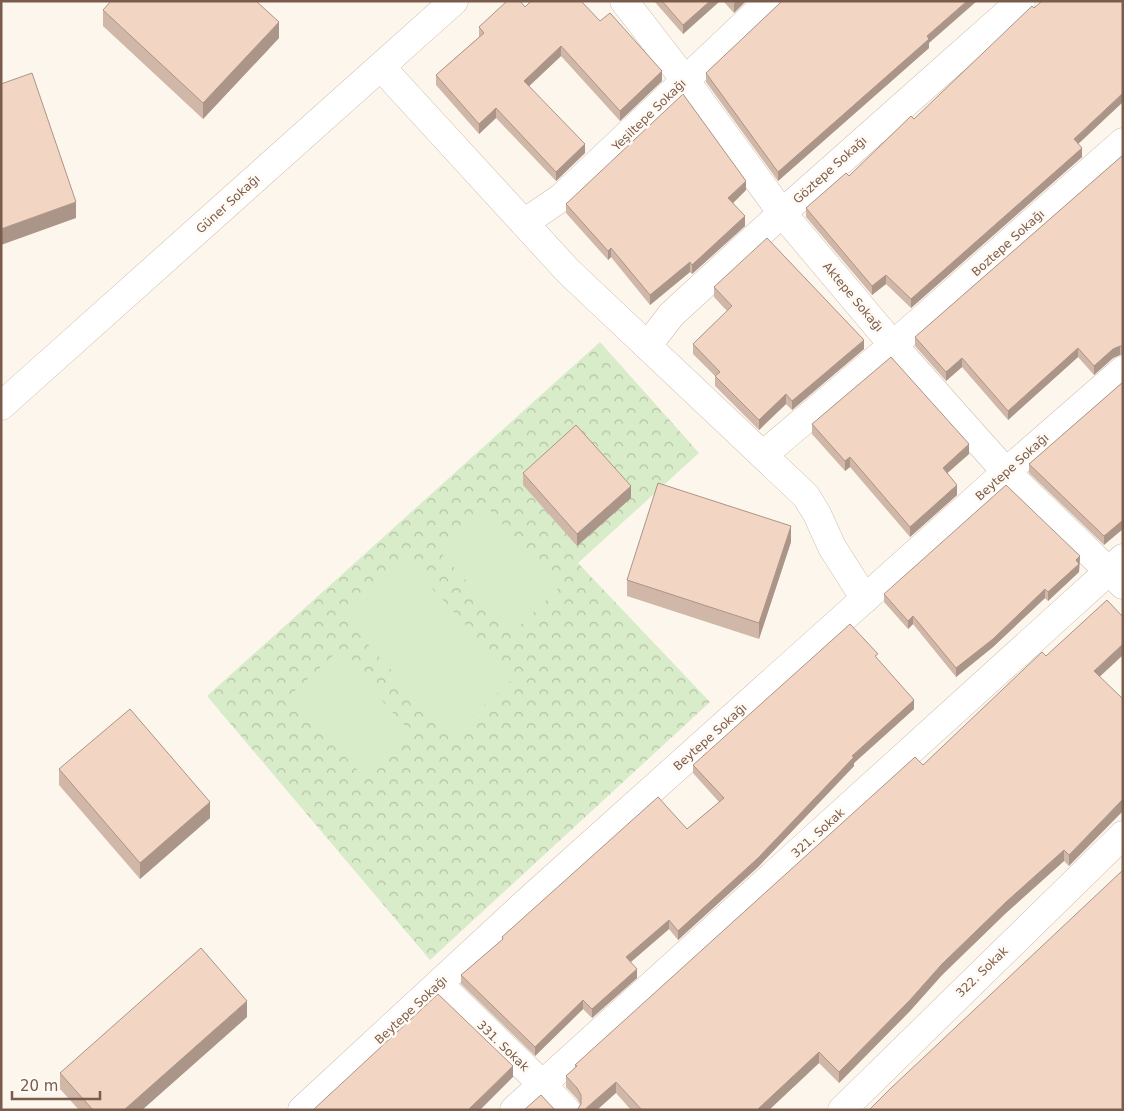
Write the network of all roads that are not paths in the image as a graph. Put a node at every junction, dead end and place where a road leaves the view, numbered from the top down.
1 (454, 1) edge
2 (624, 1) edge
3 (769, 1) edge
4 (1021, 1) edge
5 (381, 67) junction
6 (685, 80) junction
7 (1123, 142) edge
8 (782, 213) junction
9 (524, 223) junction
10 (893, 345) junction
11 (647, 346) junction
12 (1123, 370) edge
13 (1, 406) edge
14 (763, 455) junction
15 (1006, 472) junction
16 (1118, 571) edge
17 (865, 598) junction
18 (1123, 835) edge
19 (439, 984) junction
20 (542, 1084) junction
21 (302, 1110) edge
22 (514, 1110) edge
23 (566, 1110) edge
24 (842, 1110) edge

1 - 5 street, Güner Sokağı
2 - 6 street, Aktepe Sokağı
3 - 6 street, Yeşiltepe Sokağı
4 - 8 street, Göztepe Sokağı
5 - 9 street
5 - 13 street, Güner Sokağı
6 - 8 street, Aktepe Sokağı
6 - 9 street, Yeşiltepe Sokağı
7 - 10 street, Boztepe Sokağı
8 - 10 street, Aktepe Sokağı
8 - 11 street, Göztepe Sokağı
9 - 11 street
10 - 14 street, Boztepe Sokağı
10 - 15 street, Aktepe Sokağı
11 - 14 street
12 - 15 street, Beytepe Sokağı
14 - 17 street
15 - 16 street, Aktepe Sokağı
15 - 17 street, Beytepe Sokağı
16 - 20 street, 321. Sokak
17 - 19 street, Beytepe Sokağı
18 - 24 street, 322. Sokak
19 - 20 street, 331. Sokak
19 - 21 street, Beytepe Sokağı
20 - 22 street, 321. Sokak
20 - 23 street, 331. Sokak

